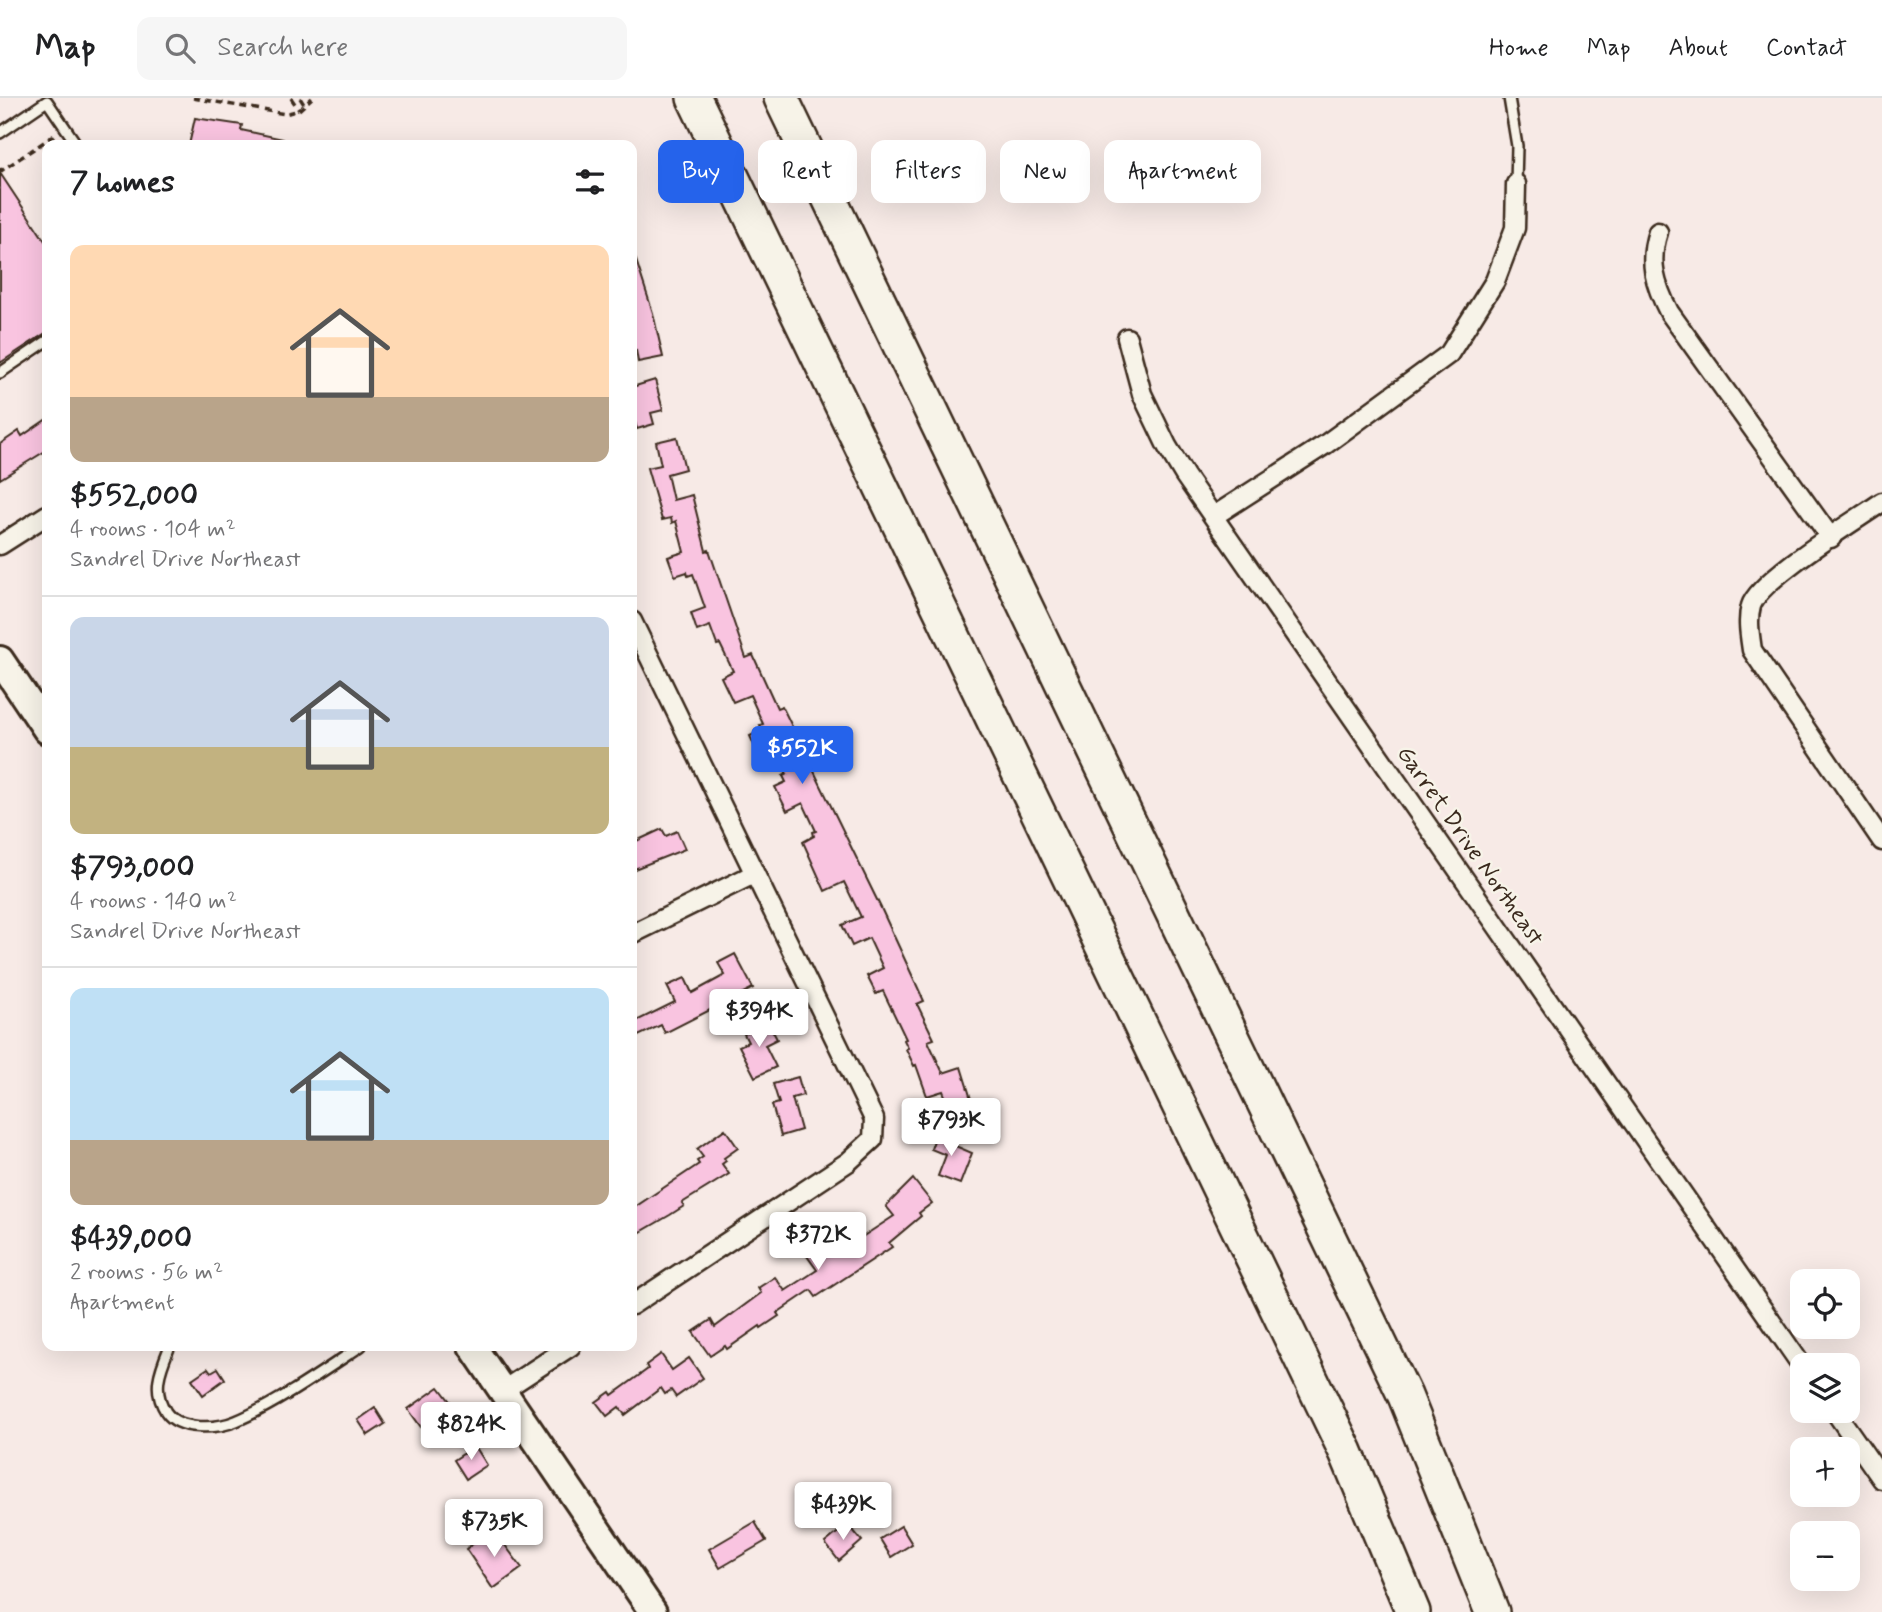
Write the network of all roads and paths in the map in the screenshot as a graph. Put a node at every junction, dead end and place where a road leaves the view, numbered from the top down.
1 (193, 98) edge
2 (291, 98) edge
3 (300, 98) edge
4 (312, 98) edge
5 (694, 98) edge
6 (781, 98) edge
7 (1509, 98) edge
8 (305, 106) junction
9 (299, 110) junction
10 (65, 128) junction
11 (0, 133) edge
12 (47, 140) edge
13 (73, 140) edge
14 (42, 143) edge
15 (0, 169) edge
16 (1516, 184) joint
17 (1658, 232) dead end
18 (1127, 338) dead end
19 (42, 344) edge
20 (0, 373) edge
21 (1882, 502) edge
22 (1214, 516) junction
23 (42, 518) edge
24 (1831, 538) junction
25 (0, 545) edge
26 (637, 631) edge
27 (0, 660) edge
28 (42, 723) edge
29 (1876, 818) edge
30 (1882, 841) edge
31 (754, 874) junction
32 (637, 932) edge
33 (637, 1302) edge
34 (168, 1351) edge
35 (353, 1351) edge
36 (474, 1351) edge
37 (562, 1351) edge
38 (1793, 1353) edge
39 (502, 1391) junction
40 (1843, 1423) edge
41 (1882, 1479) edge
42 (653, 1612) edge
43 (1412, 1612) edge
44 (1492, 1612) edge

1 - 9 path
2 - 9 path
3 - 8 path
4 - 8 path
5 - 43 highway
6 - 44 highway
7 - 16 lane
8 - 9 path
10 - 11 lane
10 - 12 path
10 - 13 lane
14 - 15 path
16 - 22 street
17 - 24 street
18 - 22 street, Garret Drive Northeast
19 - 20 lane
21 - 24 street
22 - 38 street, Garret Drive Northeast
23 - 25 street
24 - 29 street
26 - 31 street
27 - 28 main road
29 - 30 street
31 - 32 street
31 - 33 street
34 - 35 lane
36 - 39 main road
37 - 39 street
39 - 42 main road
40 - 41 street

